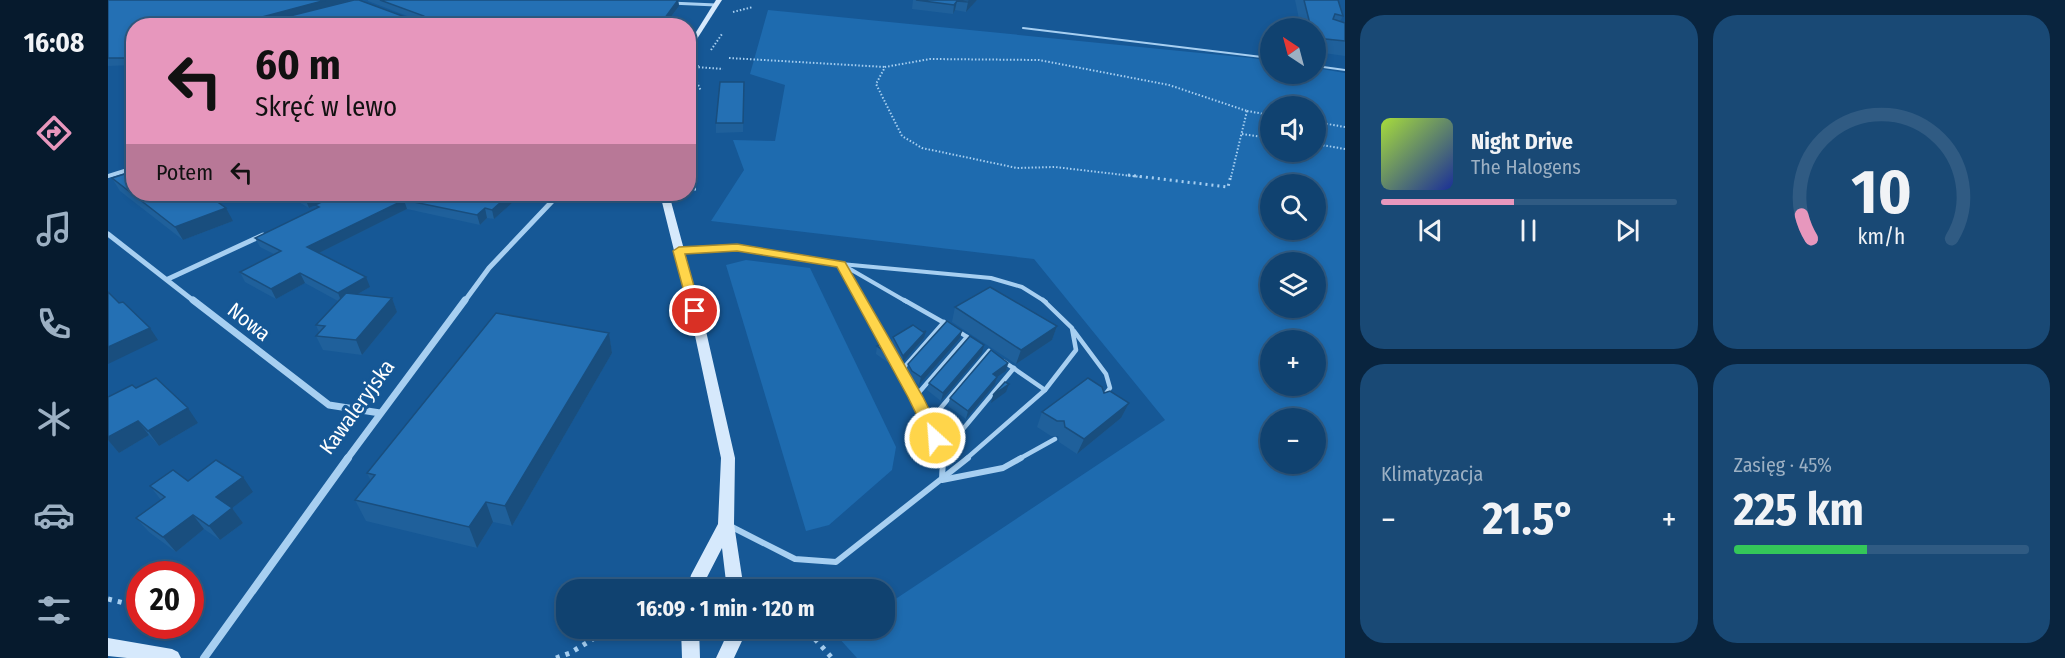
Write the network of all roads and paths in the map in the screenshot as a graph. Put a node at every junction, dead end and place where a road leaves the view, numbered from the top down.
1 (665, 2) edge
2 (717, 3) edge
3 (753, 7) dead end
4 (732, 12) dead end
5 (1023, 27) dead end
6 (724, 29) dead end
7 (696, 38) edge
8 (708, 53) dead end
9 (1260, 57) edge
10 (729, 58) dead end
11 (700, 60) dead end
12 (697, 67) joint
13 (885, 67) junction
14 (1326, 67) edge
15 (723, 69) dead end
16 (1345, 70) edge
17 (696, 81) edge
18 (701, 91) dead end
19 (1247, 111) junction
20 (1260, 113) edge
21 (1326, 124) edge
22 (1345, 127) edge
23 (1242, 134) junction
24 (1260, 137) edge
25 (1326, 145) edge
26 (1345, 148) edge
27 (126, 170) edge
28 (108, 176) edge
29 (552, 201) edge
30 (666, 201) edge
31 (266, 233) edge
32 (108, 234) edge
33 (679, 251) junction
34 (841, 264) junction
35 (168, 279) junction
36 (944, 322) junction
37 (1072, 328) junction
38 (967, 337) junction
39 (989, 351) junction
40 (1014, 368) junction
41 (901, 371) junction
42 (1045, 390) junction
43 (915, 397) junction
44 (1099, 404) edge
45 (380, 413) junction
46 (928, 423) junction
47 (1055, 439) dead end
48 (943, 453) junction
49 (942, 480) junction
50 (726, 524) junction
51 (698, 579) edge
52 (734, 579) edge
53 (108, 599) edge
54 (126, 604) edge
55 (593, 639) edge
56 (690, 639) edge
57 (734, 639) edge
58 (815, 639) dead end
59 (108, 647) edge
60 (172, 658) edge
61 (204, 658) edge
62 (556, 658) edge
63 (691, 658) edge
64 (725, 658) edge
65 (832, 658) edge

1 - 2 street
2 - 7 street
3 - 4 path
5 - 9 lane
6 - 8 path
10 - 13 path
11 - 12 path
12 - 15 path
13 - 19 path
13 - 23 path
14 - 16 lane
17 - 18 path
19 - 20 path
19 - 23 path
21 - 22 path
23 - 24 path
25 - 26 path
27 - 28 street
29 - 45 street, Kawaleryjska
30 - 33 street
31 - 35 street
32 - 35 street, Nowa
33 - 34 lane
33 - 50 street
34 - 36 lane
34 - 37 lane
34 - 41 lane
35 - 45 street, Nowa
36 - 38 lane
36 - 41 lane
37 - 42 lane
37 - 44 lane
38 - 39 lane
38 - 43 lane
39 - 40 lane
39 - 46 lane
40 - 42 lane
40 - 48 lane
41 - 43 lane
42 - 49 lane
43 - 46 lane
45 - 61 street, Kawaleryjska
46 - 48 lane
47 - 49 lane
48 - 49 lane
49 - 50 lane
50 - 51 street
50 - 52 street
53 - 54 path
55 - 62 path
56 - 63 street
57 - 64 street
58 - 65 path
59 - 60 street

